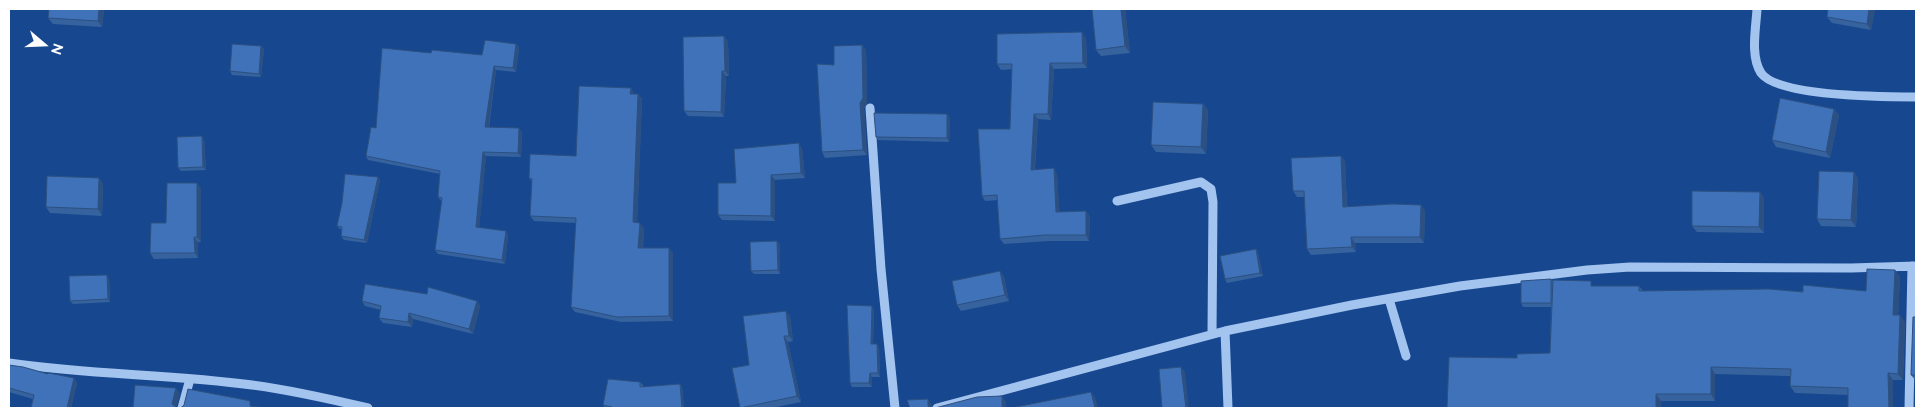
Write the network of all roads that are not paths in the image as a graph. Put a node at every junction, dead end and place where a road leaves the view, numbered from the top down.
1 (1757, 9) edge
2 (1916, 97) edge
3 (870, 108) dead end
4 (1116, 200) dead end
5 (1914, 266) edge
6 (1388, 299) junction
7 (1225, 331) junction
8 (1212, 334) junction
9 (1406, 356) dead end
10 (9, 363) edge
11 (190, 379) junction
12 (182, 408) edge
13 (368, 408) edge
14 (895, 408) edge
15 (937, 408) edge
16 (1228, 408) edge
17 (1908, 408) edge

1 - 2 street
3 - 14 street
4 - 8 street
5 - 6 street
5 - 17 street
6 - 7 street
6 - 9 street
7 - 8 street
7 - 16 street
8 - 15 street
10 - 11 street
11 - 12 street
11 - 13 street

